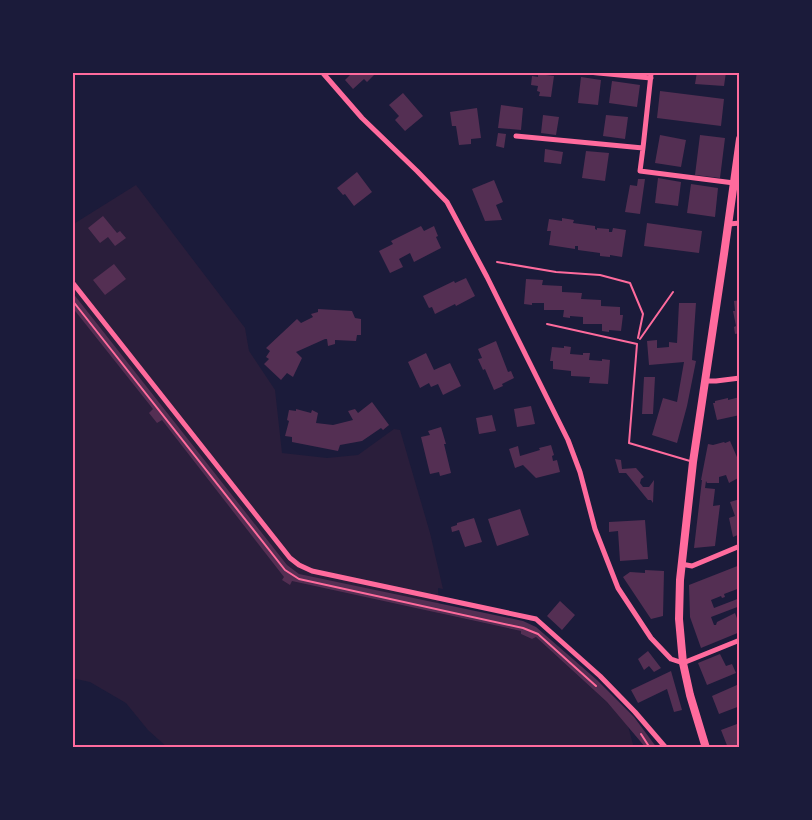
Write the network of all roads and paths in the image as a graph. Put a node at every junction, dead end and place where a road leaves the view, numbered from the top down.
1 (322, 72) edge
2 (588, 72) edge
3 (516, 136) dead end
4 (740, 139) edge
5 (643, 148) junction
6 (734, 183) junction
7 (740, 223) edge
8 (729, 224) junction
9 (497, 262) dead end
10 (72, 282) edge
11 (673, 292) dead end
12 (72, 300) edge
13 (547, 324) dead end
14 (637, 344) junction
15 (740, 378) edge
16 (705, 381) junction
17 (693, 462) junction
18 (740, 546) edge
19 (681, 564) junction
20 (740, 640) edge
21 (683, 663) junction
22 (603, 692) dead end
23 (639, 732) dead end
24 (650, 748) edge
25 (666, 748) edge
26 (706, 748) edge

1 - 21 street
2 - 5 street
3 - 5 street
4 - 6 main road
5 - 6 street
6 - 8 main road
7 - 8 street
8 - 16 main road
9 - 14 path
10 - 25 street
11 - 14 path
12 - 22 path
13 - 14 lane
14 - 17 lane
15 - 16 street
16 - 17 main road
17 - 19 main road
18 - 19 street
19 - 21 main road
20 - 21 street
21 - 26 main road
23 - 24 path

